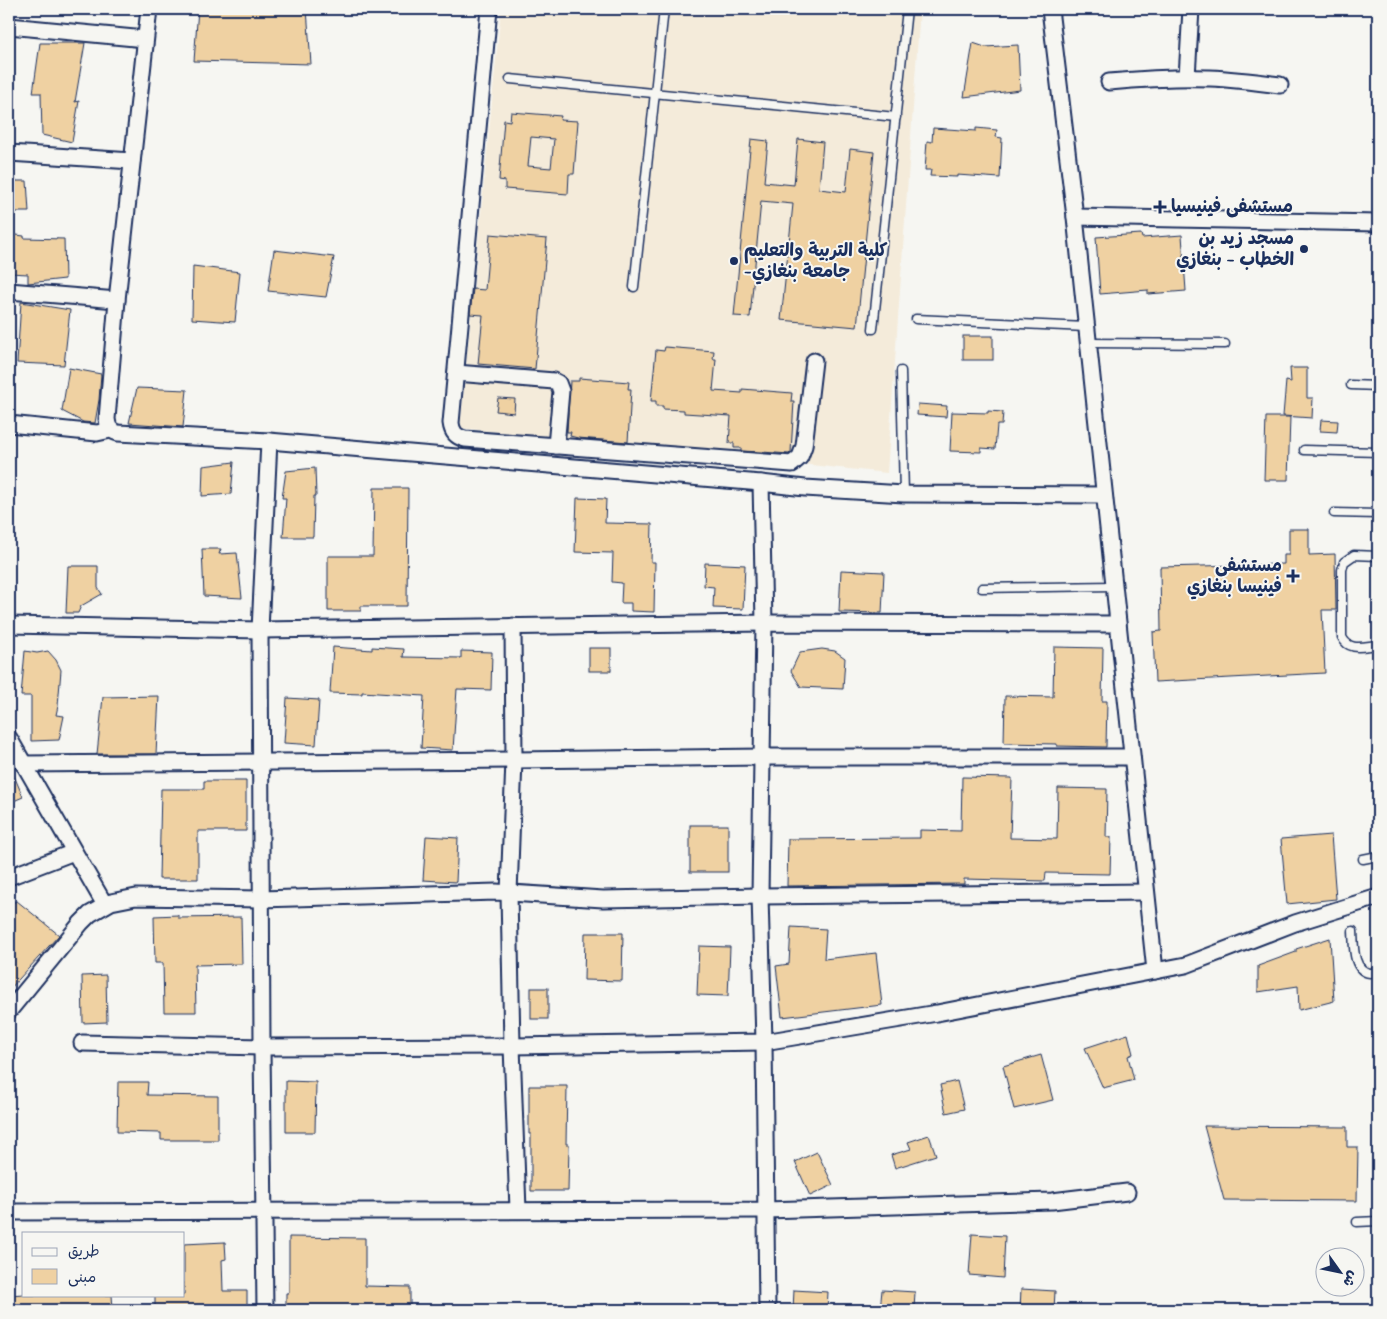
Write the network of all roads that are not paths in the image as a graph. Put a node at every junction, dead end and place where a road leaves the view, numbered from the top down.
1 (149, 9) edge
2 (489, 9) edge
3 (664, 9) edge
4 (907, 9) edge
5 (1050, 9) edge
6 (1191, 9) edge
7 (9, 26) edge
8 (145, 39) junction
9 (1187, 77) junction
10 (510, 79) dead end
11 (1109, 82) dead end
12 (1280, 85) dead end
13 (655, 93) junction
14 (896, 118) junction
15 (9, 153) edge
16 (132, 161) junction
17 (1075, 217) junction
18 (1378, 223) edge
19 (634, 287) dead end
20 (9, 291) edge
21 (117, 300) junction
22 (916, 320) dead end
23 (1086, 327) junction
24 (873, 329) dead end
25 (1088, 343) junction
26 (1225, 344) dead end
27 (814, 361) dead end
28 (901, 372) dead end
29 (456, 373) junction
30 (1352, 385) dead end
31 (1378, 386) edge
32 (9, 424) edge
33 (109, 429) junction
34 (269, 441) junction
35 (556, 446) junction
36 (1304, 450) dead end
37 (1378, 452) edge
38 (761, 483) junction
39 (904, 494) junction
40 (1104, 495) junction
41 (1334, 513) dead end
42 (1378, 514) edge
43 (1378, 556) edge
44 (1114, 586) junction
45 (982, 588) dead end
46 (764, 623) junction
47 (1118, 624) junction
48 (9, 625) edge
49 (513, 626) junction
50 (260, 630) junction
51 (1378, 645) edge
52 (9, 738) edge
53 (763, 757) junction
54 (1132, 757) junction
55 (514, 760) junction
56 (260, 762) junction
57 (23, 764) junction
58 (74, 852) junction
59 (1378, 856) edge
60 (1363, 859) dead end
61 (9, 876) edge
62 (1146, 892) junction
63 (509, 893) junction
64 (760, 896) junction
65 (1378, 897) edge
66 (261, 899) junction
67 (105, 905) junction
68 (1353, 931) dead end
69 (1155, 971) junction
70 (1378, 972) edge
71 (9, 1011) edge
72 (764, 1042) junction
73 (82, 1043) dead end
74 (512, 1046) junction
75 (262, 1047) junction
76 (1127, 1192) dead end
77 (265, 1210) junction
78 (518, 1210) junction
79 (766, 1210) junction
80 (9, 1212) edge
81 (1378, 1221) edge
82 (1358, 1222) dead end
83 (265, 1310) edge
84 (767, 1310) edge

1 - 8 street
2 - 29 street
3 - 13 lane
4 - 14 lane
5 - 17 street
6 - 9 street
7 - 8 street
8 - 16 street
9 - 11 street
9 - 12 street
10 - 13 lane
13 - 14 lane
13 - 19 lane
14 - 24 lane
15 - 16 street
16 - 21 street
17 - 18 street
17 - 23 street
20 - 21 street
21 - 33 street
22 - 23 lane
23 - 25 street
25 - 26 lane
25 - 40 street
27 - 35 street
28 - 39 lane
29 - 35 street
29 - 35 street
30 - 31 lane
32 - 33 street
33 - 34 street
34 - 38 street
34 - 50 street
36 - 37 lane
38 - 39 street
38 - 46 street
39 - 40 street
40 - 44 street
41 - 42 lane
43 - 51 lane
44 - 45 lane
44 - 47 street
46 - 47 street
46 - 49 street
46 - 53 street
47 - 54 street
48 - 50 street
49 - 50 street
49 - 55 street
50 - 56 street
52 - 57 street
53 - 54 street
53 - 55 street
53 - 64 street
54 - 62 street
55 - 56 street
55 - 63 street
56 - 57 street
56 - 66 street
57 - 58 street
58 - 61 street
58 - 67 street
59 - 60 lane
62 - 64 street
62 - 69 street
63 - 64 street
63 - 66 street
63 - 74 street
64 - 72 street
65 - 69 street
66 - 67 street
66 - 75 street
67 - 71 street
68 - 70 lane
69 - 72 street
72 - 74 street
72 - 79 street
73 - 75 street
74 - 75 street
74 - 78 street
75 - 77 street
76 - 79 street
77 - 78 street
77 - 80 street
77 - 83 street
78 - 79 street
79 - 84 street
81 - 82 lane

